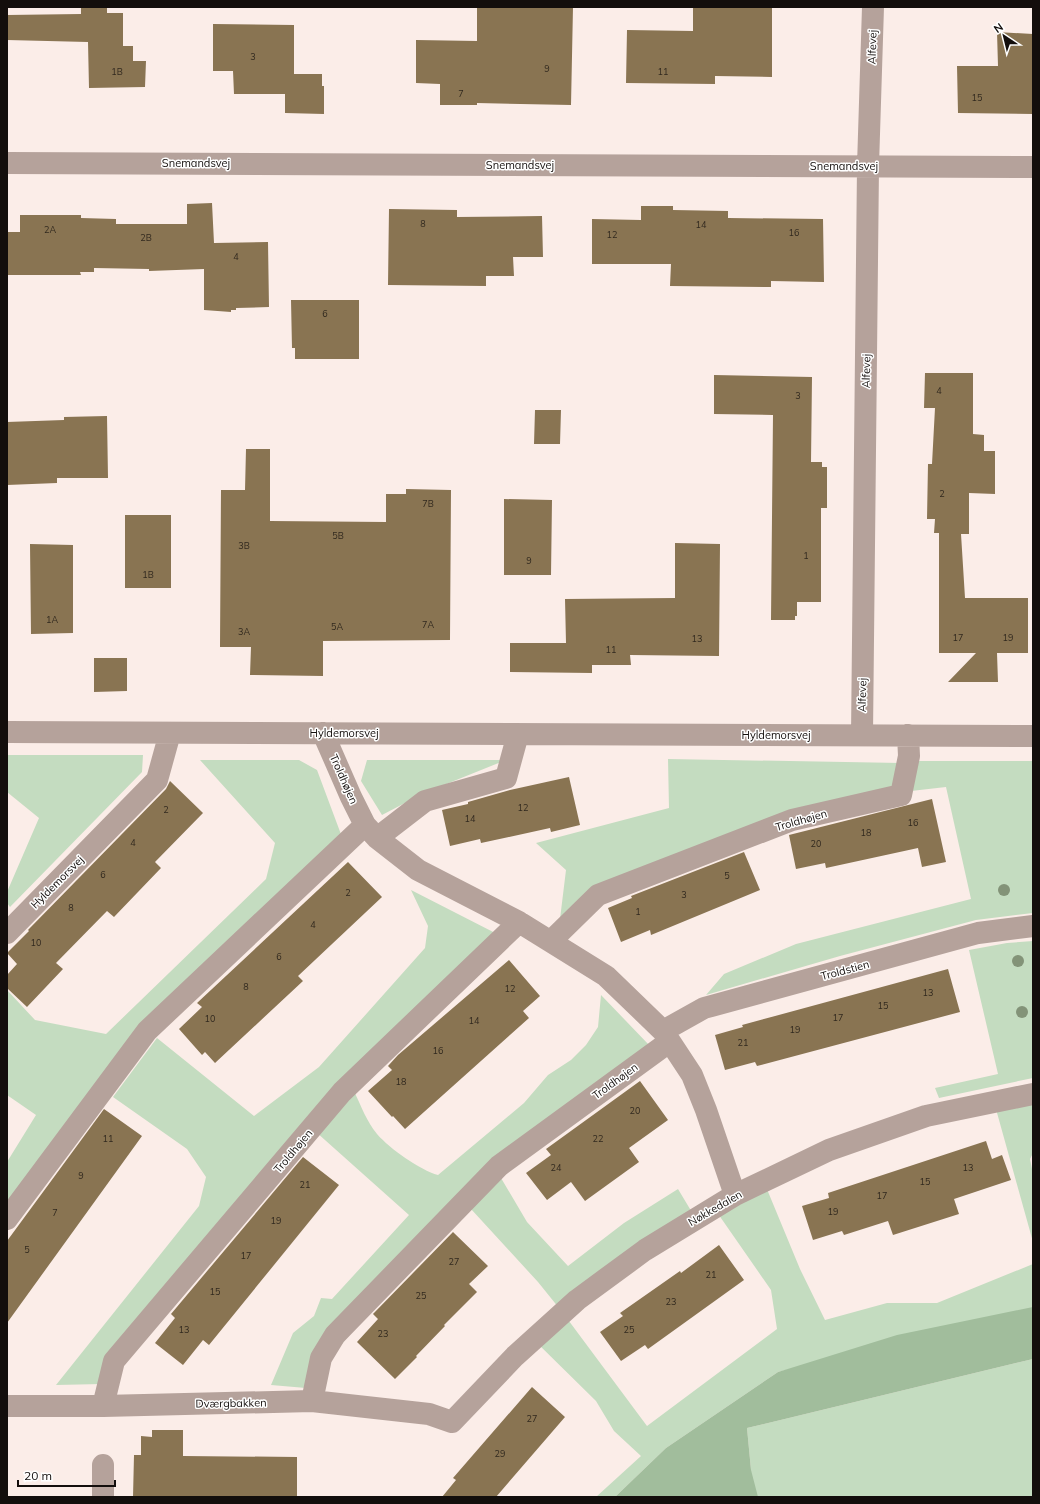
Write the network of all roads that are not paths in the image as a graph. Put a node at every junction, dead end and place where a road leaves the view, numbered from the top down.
1 (873, 7) edge
2 (7, 162) edge
3 (868, 166) junction
4 (1033, 167) edge
5 (7, 732) edge
6 (170, 733) junction
7 (323, 733) junction
8 (518, 734) junction
9 (862, 735) junction
10 (908, 735) junction
11 (1033, 736) edge
12 (371, 832) junction
13 (519, 922) junction
14 (1033, 926) edge
15 (7, 932) edge
16 (551, 941) junction
17 (666, 1036) junction
18 (1033, 1094) edge
19 (735, 1195) junction
20 (7, 1219) edge
21 (312, 1401) junction
22 (7, 1406) edge
23 (103, 1406) junction
24 (452, 1422) joint
25 (103, 1465) dead end
26 (103, 1497) edge

1 - 3 street, Alfevej
2 - 3 street, Snemandsvej
3 - 4 street, Snemandsvej
3 - 9 street, Alfevej
5 - 6 street, Hyldemorsvej
6 - 7 street, Hyldemorsvej
6 - 15 street, Hyldemorsvej
7 - 8 street, Hyldemorsvej
7 - 12 street, Troldhøjen
8 - 9 street, Hyldemorsvej
8 - 12 street
9 - 10 street, Hyldemorsvej
10 - 11 street, Hyldemorsvej
10 - 16 street, Troldhøjen
12 - 13 street, Troldhøjen
12 - 20 street
13 - 16 street, Troldhøjen
13 - 23 street, Troldhøjen
14 - 17 street, Troldstien
16 - 17 street, Troldhøjen
17 - 19 street, Troldhøjen
17 - 21 street, Troldhøjen
18 - 19 street, Nøkkedalen
19 - 24 street, Nøkkedalen
21 - 23 street, Dværgbakken
21 - 24 street, Dværgbakken
22 - 23 street, Dværgbakken
25 - 26 street

